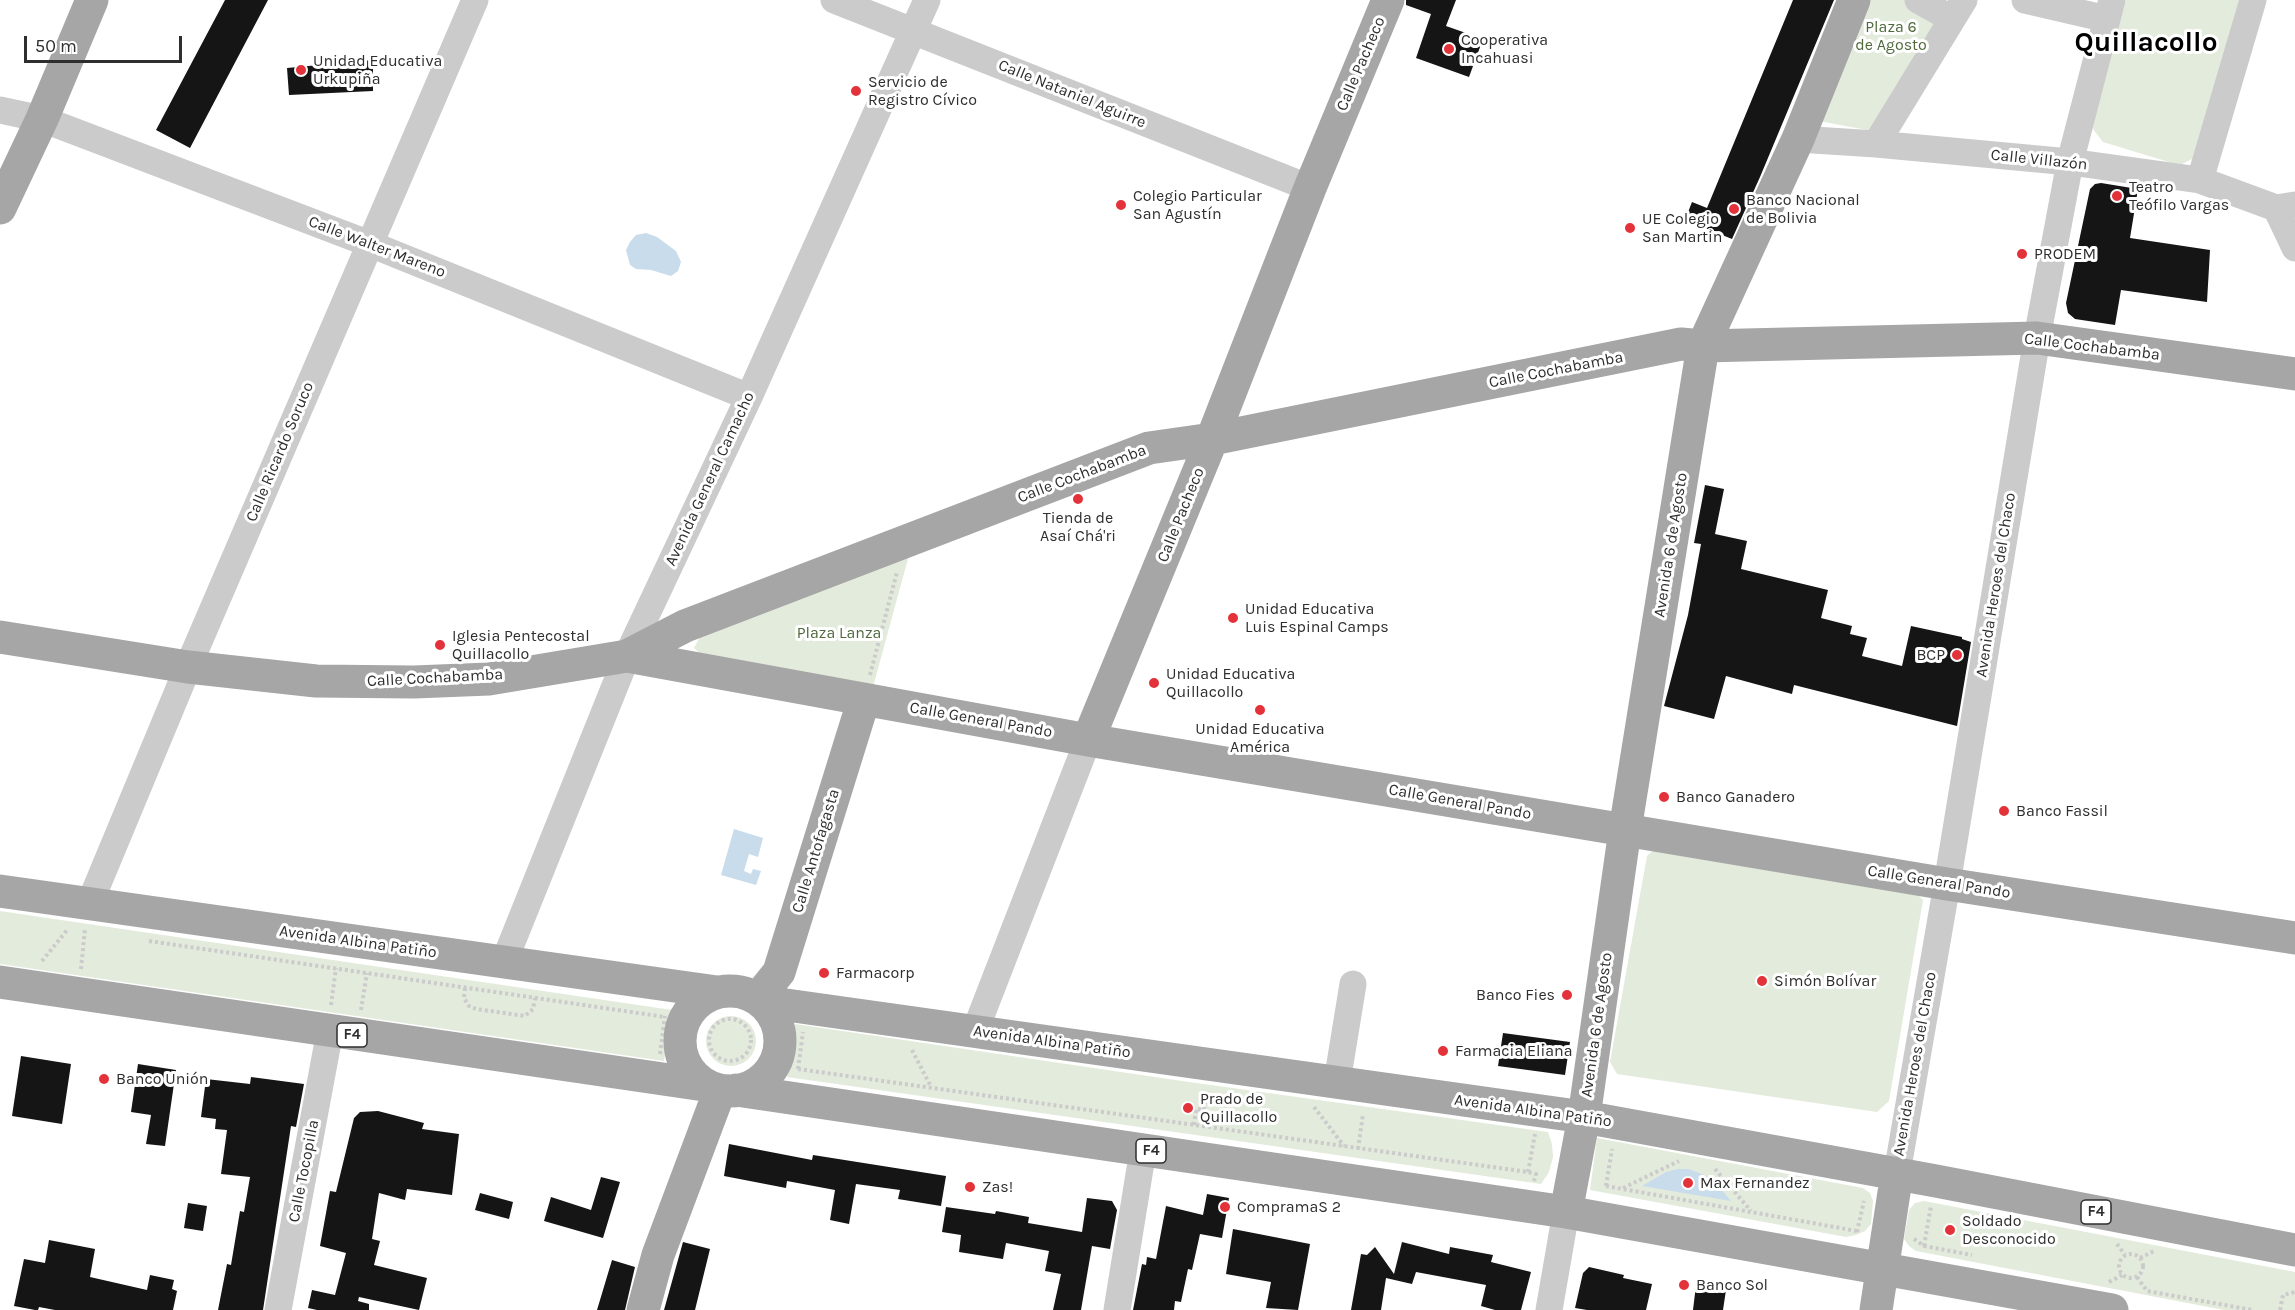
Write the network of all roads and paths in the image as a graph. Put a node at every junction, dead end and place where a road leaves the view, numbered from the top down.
1 (92, 0) edge
2 (475, 0) edge
3 (834, 0) edge
4 (927, 0) edge
5 (1388, 0) edge
6 (1854, 0) edge
7 (1918, 0) edge
8 (2025, 0) edge
9 (2253, 0) edge
10 (1958, 9) edge
11 (2109, 9) edge
12 (913, 31) junction
13 (0, 110) edge
14 (42, 119) junction
15 (1798, 139) junction
16 (1875, 144) junction
17 (2070, 162) junction
18 (2200, 180) junction
19 (1310, 188) junction
20 (2285, 206) edge
21 (0, 208) edge
22 (370, 244) junction
23 (2295, 248) edge
24 (2037, 338) junction
25 (1703, 346) junction
26 (2295, 374) edge
27 (749, 397) junction
28 (1212, 439) junction
29 (905, 541) junction
30 (0, 637) edge
31 (627, 656) junction
32 (188, 666) junction
33 (864, 699) junction
34 (1088, 740) junction
35 (1625, 830) junction
36 (1947, 884) junction
37 (0, 891) edge
38 (89, 923) junction
39 (57, 927) dead end
40 (68, 929) junction
41 (2295, 938) edge
42 (142, 940) dead end
43 (337, 961) dead end
44 (41, 962) dead end
45 (504, 962) junction
46 (368, 965) dead end
47 (336, 969) junction
48 (367, 974) junction
49 (80, 976) dead end
50 (0, 982) edge
51 (1353, 984) dead end
52 (465, 988) junction
53 (717, 992) junction
54 (535, 998) junction
55 (755, 1007) junction
56 (666, 1009) dead end
57 (360, 1017) dead end
58 (665, 1017) junction
59 (330, 1022) junction
60 (804, 1026) dead end
61 (975, 1031) junction
62 (912, 1050) dead end
63 (658, 1060) dead end
64 (798, 1069) junction
65 (796, 1078) dead end
66 (1336, 1082) junction
67 (1208, 1085) dead end
68 (720, 1088) junction
69 (931, 1088) junction
70 (1314, 1107) dead end
71 (1363, 1114) dead end
72 (1584, 1117) junction
73 (1194, 1125) junction
74 (1536, 1131) dead end
75 (1192, 1134) dead end
76 (1613, 1141) dead end
77 (1344, 1146) junction
78 (1358, 1149) junction
79 (1143, 1150) junction
80 (1679, 1161) dead end
81 (1714, 1167) dead end
82 (1528, 1173) junction
83 (1896, 1173) junction
84 (1536, 1174) dead end
85 (1606, 1186) junction
86 (1622, 1188) junction
87 (1605, 1193) dead end
88 (1865, 1196) dead end
89 (1923, 1208) dead end
90 (1566, 1212) junction
91 (1751, 1212) junction
92 (1914, 1236) dead end
93 (2116, 1242) dead end
94 (1924, 1246) junction
95 (2295, 1250) edge
96 (1923, 1252) dead end
97 (2125, 1255) junction
98 (1982, 1257) dead end
99 (1883, 1269) junction
100 (2122, 1275) junction
101 (2137, 1277) junction
102 (2295, 1292) edge
103 (2110, 1296) edge
104 (278, 1310) edge
105 (643, 1310) edge
106 (1117, 1310) edge
107 (1549, 1310) edge
108 (1876, 1310) edge
109 (2252, 1310) edge
110 (2280, 1310) edge

1 - 14 main road
2 - 22 street, Calle Ricardo Soruco
3 - 12 street, Calle Nataniel Aguirre
4 - 12 street, Avenida General Camacho
5 - 19 main road, Calle Pacheco
6 - 15 main road, Avenida 6 de Agosto
7 - 10 street
8 - 11 street
9 - 18 street
10 - 16 street
11 - 17 street, Avenida Heroes del Chaco
12 - 19 street, Calle Nataniel Aguirre
12 - 27 street, Avenida General Camacho
13 - 14 street, Calle Walter Mareno
14 - 21 main road
14 - 22 street, Calle Walter Mareno
15 - 16 street, Calle Villazón
15 - 25 main road, Avenida 6 de Agosto
16 - 17 street, Calle Villazón
17 - 18 street, Calle Villazón
17 - 24 street, Avenida Heroes del Chaco
18 - 20 street, Calle Villazón
19 - 28 main road, Calle Pacheco
20 - 23 street
22 - 27 street, Calle Walter Mareno
22 - 32 street, Calle Ricardo Soruco
24 - 25 main road, Calle Cochabamba
24 - 26 main road, Calle Cochabamba
24 - 36 street, Avenida Heroes del Chaco
25 - 28 main road, Calle Cochabamba
25 - 35 main road, Avenida 6 de Agosto
27 - 31 street, Avenida General Camacho
28 - 29 main road, Calle Cochabamba
28 - 34 main road, Calle Pacheco
29 - 31 main road, Calle Cochabamba
29 - 33 path
30 - 32 main road, Calle Cochabamba
31 - 32 main road, Calle Cochabamba
31 - 33 main road, Calle General Pando
31 - 45 street, Avenida General Camacho
32 - 38 street, Calle Ricardo Soruco
33 - 34 main road, Calle General Pando
33 - 55 main road, Calle Antofagasta
34 - 35 main road, Calle General Pando
34 - 61 street, Calle Pacheco
35 - 36 main road, Calle General Pando
35 - 72 main road, Avenida 6 de Agosto
36 - 41 main road, Calle General Pando
36 - 83 street, Avenida Heroes del Chaco
37 - 38 main road, Avenida Albina Patiño / F4
38 - 40 path
38 - 45 main road, Avenida Albina Patiño / F4
38 - 49 path
39 - 40 path
40 - 44 path
42 - 47 path
43 - 47 path
45 - 53 main road, Avenida Albina Patiño / F4
46 - 48 path
47 - 48 path
47 - 59 path
48 - 52 path
48 - 57 path
50 - 59 main road, F4
51 - 66 street
52 - 54 path
52 - 54 path
53 - 55 main road, F4
53 - 68 main road
54 - 58 path
55 - 55 path
55 - 61 main road, Avenida Albina Patiño / F4
55 - 68 main road
56 - 58 path
58 - 63 path
59 - 68 main road, F4
59 - 104 street, Calle Tocopilla
60 - 64 path
61 - 66 main road, Avenida Albina Patiño / F4
62 - 69 path
64 - 65 path
64 - 69 path
66 - 72 main road, Avenida Albina Patiño / F4
67 - 73 path
68 - 79 main road, F4
68 - 105 main road
69 - 73 path
70 - 77 path
71 - 78 path
72 - 83 main road, Avenida Albina Patiño / F4
72 - 90 main road, Avenida 6 de Agosto
73 - 75 path
73 - 77 path
74 - 82 path
76 - 85 path
77 - 78 path
78 - 82 path
79 - 90 main road, F4
79 - 106 street
80 - 86 path
81 - 91 path
82 - 84 path
83 - 95 main road, Avenida Albina Patiño / F4
83 - 99 main road
85 - 86 path
85 - 87 path
86 - 91 path
88 - 91 path
89 - 94 path
90 - 99 main road, F4
90 - 107 street
92 - 94 path
93 - 97 path
94 - 96 path
94 - 98 path
97 - 100 path
97 - 101 path
99 - 103 main road, F4
99 - 108 main road
100 - 101 path
100 - 103 path
101 - 109 path
102 - 110 path

